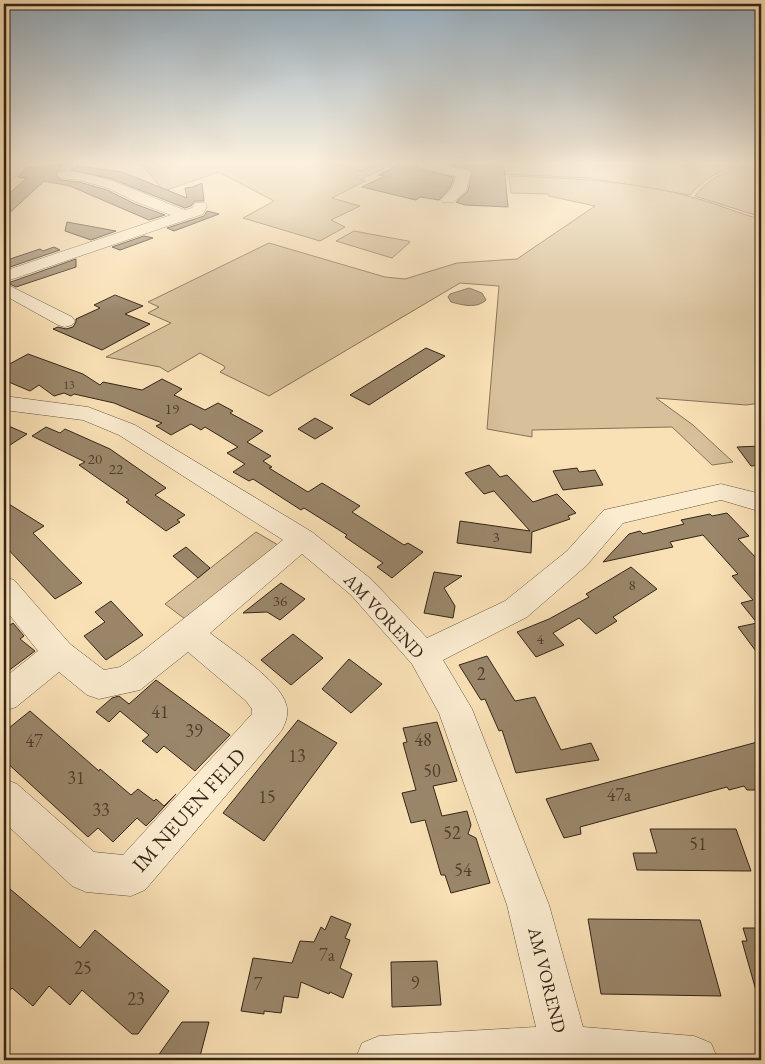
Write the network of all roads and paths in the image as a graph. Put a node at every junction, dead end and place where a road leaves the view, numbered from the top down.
1 (181, 214) edge
2 (189, 214) edge
3 (185, 215) junction
4 (4, 277) edge
5 (4, 288) edge
6 (65, 321) dead end
7 (4, 403) edge
8 (733, 474) dead end
9 (758, 506) edge
10 (302, 539) junction
11 (4, 588) edge
12 (188, 634) junction
13 (58, 653) junction
14 (423, 655) junction
15 (4, 697) edge
16 (4, 797) edge
17 (565, 1048) junction
18 (379, 1060) edge
19 (694, 1060) edge

1 - 3 street
2 - 3 street
3 - 4 street
5 - 6 street
7 - 10 street, AM VOREND
8 - 9 street
9 - 14 street
10 - 12 street
10 - 14 street, AM VOREND
11 - 13 street
12 - 13 street
12 - 16 street, IM NEUEN FELD
13 - 15 street
14 - 17 street, AM VOREND
17 - 18 street
17 - 19 street

